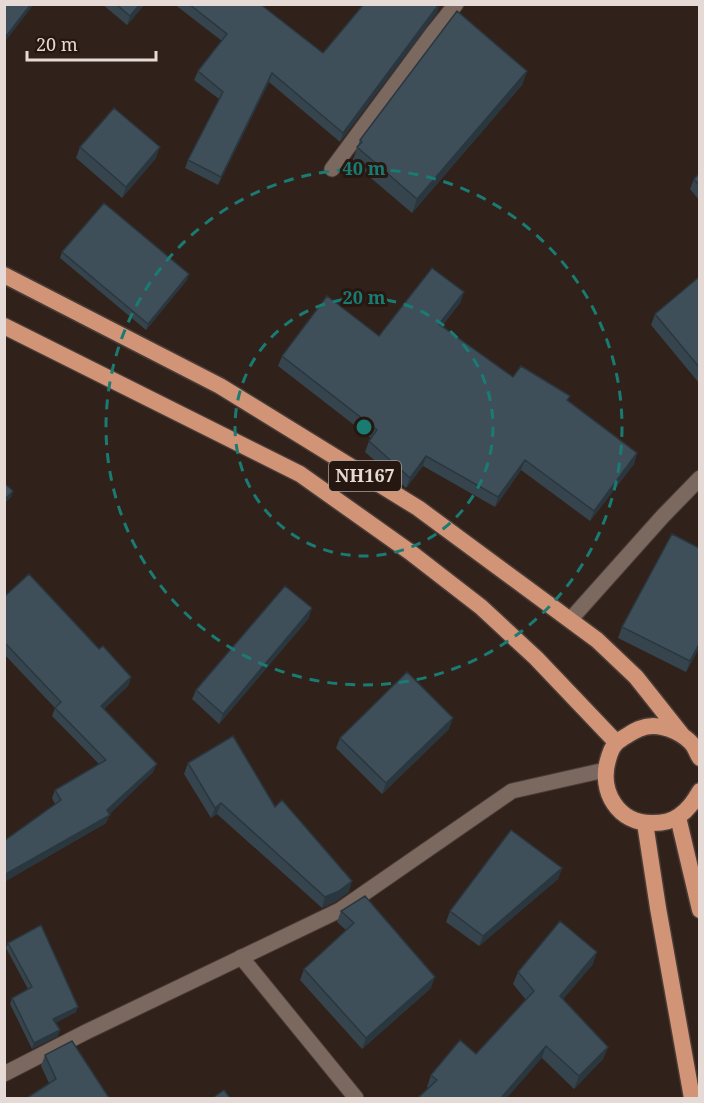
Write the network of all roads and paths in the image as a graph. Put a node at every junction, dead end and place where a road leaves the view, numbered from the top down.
1 (456, 4) edge
2 (332, 169) dead end
3 (4, 275) edge
4 (4, 326) edge
5 (699, 478) edge
6 (570, 620) junction
7 (682, 735) junction
8 (616, 742) junction
9 (699, 758) edge
10 (605, 770) junction
11 (699, 791) edge
12 (678, 817) junction
13 (645, 824) junction
14 (699, 910) edge
15 (241, 957) junction
16 (4, 1074) edge
17 (356, 1098) edge
18 (692, 1098) edge

1 - 2 street
3 - 6 highway, NH167
4 - 8 highway, NH167
5 - 6 street
6 - 7 highway, NH167
7 - 8 highway
7 - 9 highway, NH167
8 - 10 highway
10 - 13 highway
10 - 15 street
11 - 12 highway
12 - 13 highway
12 - 14 highway
13 - 18 highway
15 - 16 street
15 - 17 street

